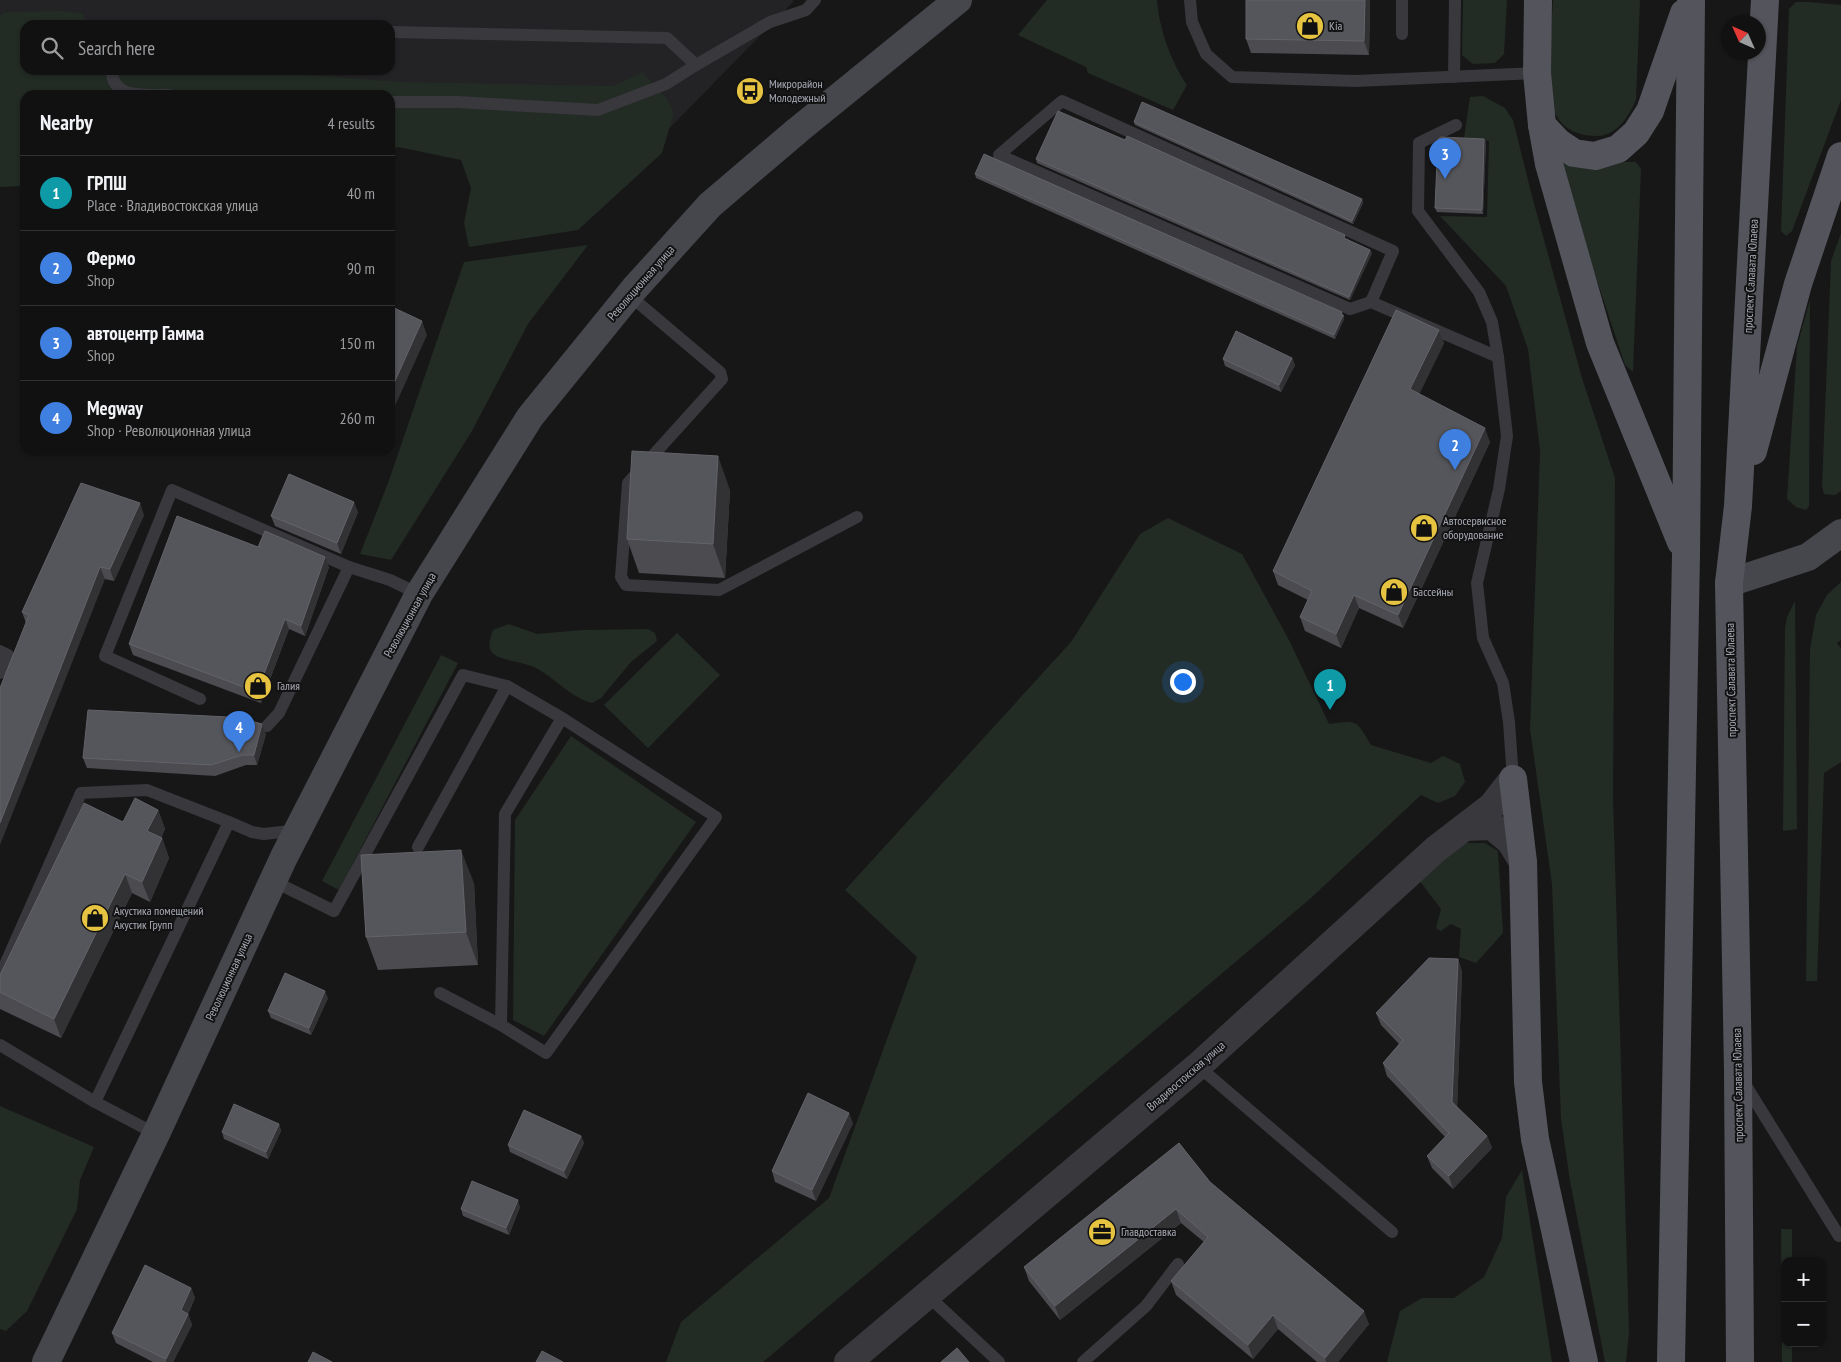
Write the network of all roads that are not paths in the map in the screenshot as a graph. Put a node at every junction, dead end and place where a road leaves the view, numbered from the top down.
1 (815, 0) edge
2 (958, 0) edge
3 (1190, 0) edge
4 (1402, 0) edge
5 (1455, 0) edge
6 (1538, 0) edge
7 (1690, 0) edge
8 (1766, 0) edge
9 (395, 32) edge
10 (1402, 34) dead end
11 (696, 65) junction
12 (1536, 73) junction
13 (112, 75) edge
14 (1454, 77) junction
15 (120, 90) edge
16 (395, 102) edge
17 (1456, 124) dead end
18 (1542, 126) junction
19 (1841, 156) edge
20 (629, 295) junction
21 (1371, 302) junction
22 (1498, 357) junction
23 (1738, 506) junction
24 (857, 517) dead end
25 (1841, 533) edge
26 (1686, 555) junction
27 (349, 567) junction
28 (1729, 583) junction
29 (419, 594) junction
30 (0, 651) edge
31 (0, 673) edge
32 (507, 686) junction
33 (200, 699) dead end
34 (562, 718) junction
35 (267, 726) dead end
36 (1513, 778) junction
37 (229, 822) junction
38 (1465, 827) junction
39 (298, 830) junction
40 (418, 847) dead end
41 (1523, 862) junction
42 (273, 881) junction
43 (0, 976) edge
44 (440, 993) dead end
45 (501, 1025) junction
46 (0, 1045) edge
47 (1198, 1066) junction
48 (1738, 1071) junction
49 (95, 1102) junction
50 (156, 1134) junction
51 (1392, 1232) dead end
52 (1839, 1236) dead end
53 (1178, 1264) dead end
54 (926, 1294) junction
55 (46, 1362) edge
56 (848, 1362) edge
57 (999, 1362) edge
58 (1083, 1362) edge
59 (1584, 1362) edge
60 (1671, 1362) edge
61 (1740, 1362) edge

1 - 11 lane
2 - 20 main road, Революционная улица
3 - 14 lane
4 - 10 lane
5 - 14 lane
6 - 12 main road
7 - 18 main road
7 - 26 main road
8 - 23 main road, проспект Салавата Юлаева
9 - 11 lane
11 - 16 lane
12 - 14 lane
12 - 18 main road
13 - 15 lane
17 - 22 lane
18 - 26 main road
19 - 23 main road
20 - 24 lane
20 - 29 main road, Революционная улица
21 - 21 lane
21 - 22 lane
22 - 36 lane
23 - 28 main road, проспект Салавата Юлаева
25 - 28 main road
26 - 60 main road
27 - 29 lane
27 - 33 lane
27 - 35 lane
28 - 48 main road, проспект Салавата Юлаева
29 - 39 main road, Революционная улица
30 - 31 lane
32 - 34 lane
32 - 40 lane
32 - 42 lane
34 - 45 lane
34 - 45 lane
36 - 38 street, Владивостокская улица
36 - 41 main road
37 - 39 lane
37 - 43 lane
37 - 49 lane
38 - 41 street
38 - 47 street, Владивостокская улица
39 - 42 main road, Революционная улица
41 - 59 main road
42 - 50 main road, Революционная улица
44 - 45 lane
46 - 49 lane
47 - 51 lane
47 - 54 street, Владивостокская улица
48 - 52 lane
48 - 61 main road, проспект Салавата Юлаева
49 - 50 lane
50 - 55 main road, Революционная улица
53 - 58 lane
54 - 56 street, Владивостокская улица
54 - 57 lane

